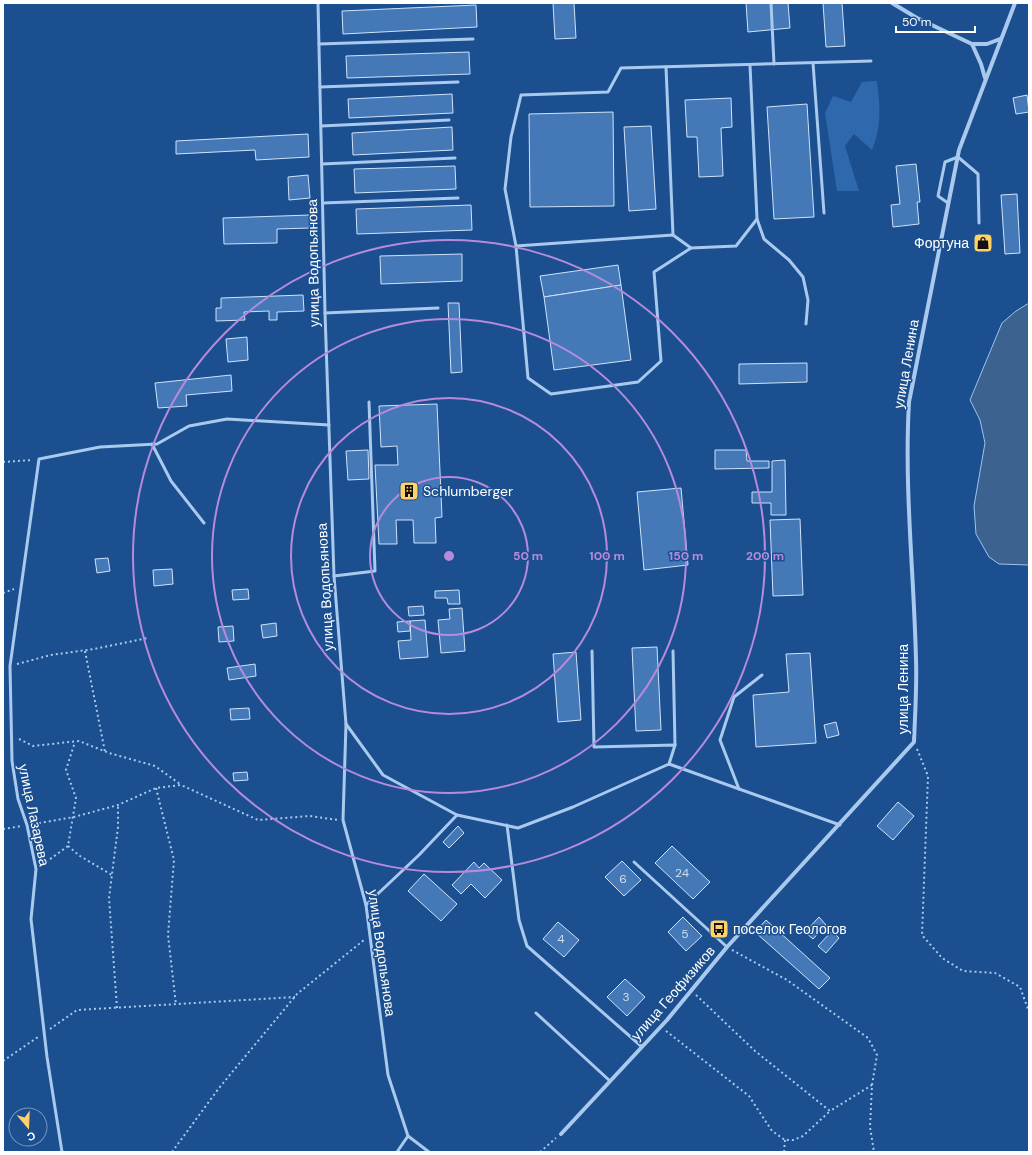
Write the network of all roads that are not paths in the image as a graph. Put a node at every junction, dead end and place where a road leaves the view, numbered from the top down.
1 (318, 3) edge
2 (771, 3) edge
3 (892, 3) edge
4 (1015, 3) edge
5 (473, 39) dead end
6 (1000, 39) junction
7 (319, 44) junction
8 (972, 44) junction
9 (871, 61) dead end
10 (813, 63) junction
11 (774, 64) junction
12 (750, 65) junction
13 (666, 67) junction
14 (985, 79) junction
15 (458, 82) dead end
16 (320, 87) junction
17 (449, 120) dead end
18 (321, 126) junction
19 (958, 157) junction
20 (455, 158) dead end
21 (322, 164) junction
22 (458, 198) dead end
23 (323, 203) junction
24 (948, 203) junction
25 (824, 213) dead end
26 (757, 219) junction
27 (979, 223) dead end
28 (673, 235) junction
29 (516, 246) junction
30 (691, 248) junction
31 (438, 308) dead end
32 (325, 313) junction
33 (806, 324) dead end
34 (370, 402) dead end
35 (329, 425) junction
36 (152, 444) junction
37 (204, 523) dead end
38 (334, 576) junction
39 (592, 651) dead end
40 (673, 651) dead end
41 (762, 675) dead end
42 (346, 724) junction
43 (914, 742) joint
44 (675, 745) junction
45 (669, 764) junction
46 (739, 789) junction
47 (458, 814) junction
48 (840, 825) junction
49 (507, 826) junction
50 (634, 862) dead end
51 (366, 905) junction
52 (727, 947) junction
53 (536, 1013) dead end
54 (641, 1046) junction
55 (610, 1081) junction
56 (561, 1134) road end
57 (408, 1136) junction
58 (62, 1152) edge
59 (397, 1152) edge
60 (429, 1152) edge

1 - 7 lane, улица Водопьянова
2 - 11 lane
3 - 8 street
4 - 6 street, улица Ленина
5 - 7 lane
6 - 8 street
6 - 14 street, улица Ленина
7 - 16 lane, улица Водопьянова
8 - 14 street
9 - 10 lane
10 - 11 lane
10 - 25 lane
11 - 12 lane
12 - 13 lane
12 - 26 lane
13 - 28 lane
13 - 29 lane
14 - 19 street, улица Ленина
15 - 16 lane
16 - 18 lane, улица Водопьянова
17 - 18 lane
18 - 21 lane, улица Водопьянова
19 - 24 street, улица Ленина
19 - 24 lane
19 - 27 lane
20 - 21 lane
21 - 23 lane, улица Водопьянова
22 - 23 lane
23 - 32 lane, улица Водопьянова
24 - 43 street, улица Ленина
26 - 30 lane
26 - 33 lane
28 - 29 lane
28 - 30 lane
29 - 30 lane
31 - 32 lane
32 - 35 lane, улица Водопьянова
34 - 38 lane
35 - 36 lane
35 - 38 lane, улица Водопьянова
36 - 37 lane
36 - 58 lane, улица Лазарева
38 - 42 lane, улица Водопьянова
39 - 44 lane
40 - 44 lane
41 - 46 lane
42 - 47 lane
42 - 51 lane, улица Водопьянова
43 - 48 street, улица Геофизиков
44 - 45 lane
45 - 46 lane
45 - 49 lane
46 - 48 lane
47 - 49 lane
47 - 51 lane
48 - 52 street, улица Геофизиков
49 - 54 lane
50 - 52 lane
51 - 57 lane, улица Водопьянова
52 - 54 street, улица Геофизиков
53 - 55 lane
54 - 55 street, улица Геофизиков
55 - 56 street, улица Геофизиков
57 - 59 lane
57 - 60 lane

